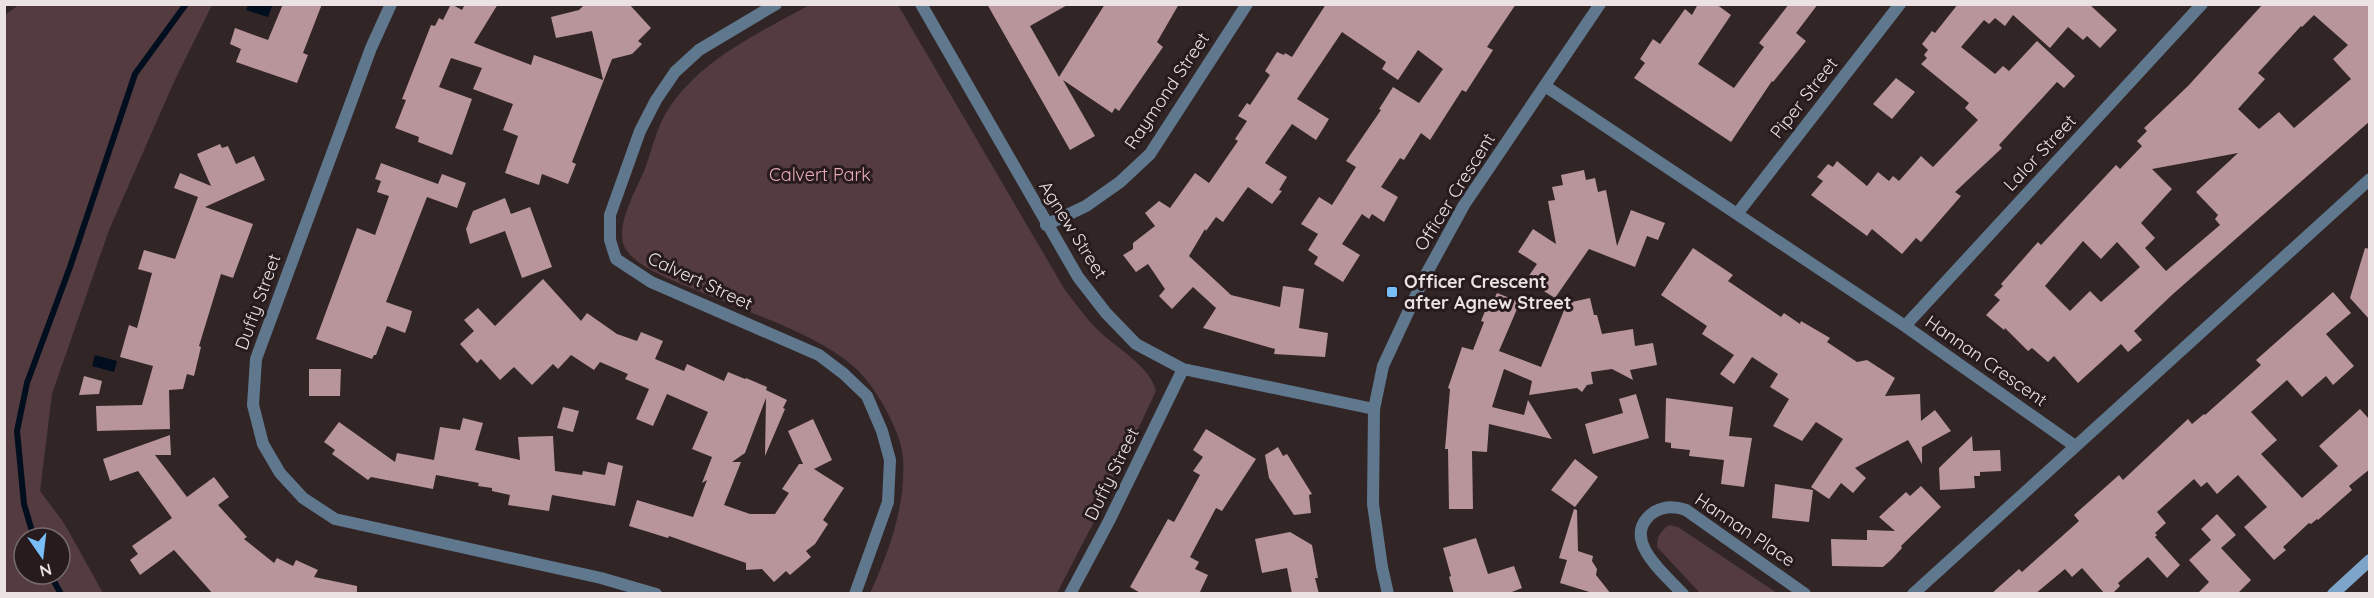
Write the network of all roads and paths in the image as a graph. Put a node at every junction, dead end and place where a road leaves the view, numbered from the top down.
1 (391, 4) edge
2 (776, 4) edge
3 (921, 4) edge
4 (1247, 4) edge
5 (1600, 4) edge
6 (1900, 4) edge
7 (2202, 4) edge
8 (1545, 86) junction
9 (2370, 178) edge
10 (1737, 214) junction
11 (1046, 225) junction
12 (1905, 326) junction
13 (1183, 369) junction
14 (1374, 409) junction
15 (2075, 446) junction
16 (2370, 560) edge
17 (656, 594) edge
18 (855, 594) edge
19 (1070, 594) edge
20 (1388, 594) edge
21 (1683, 594) edge
22 (1805, 594) edge
23 (1913, 594) edge
24 (2333, 594) edge

1 - 17 street, Duffy Street
2 - 18 street, Calvert Street
3 - 11 street, Agnew Street
4 - 11 street, Raymond Street
5 - 8 street, Officer Crescent
6 - 10 street, Piper Street
7 - 12 street, Lalor Street
8 - 10 street, Hannan Crescent
8 - 14 street, Officer Crescent
9 - 15 street
10 - 12 street, Hannan Crescent
11 - 13 street, Agnew Street
12 - 15 street, Hannan Crescent
13 - 14 street, Agnew Street
13 - 19 street, Duffy Street
14 - 20 street, Officer Crescent
15 - 23 street
16 - 24 main road
21 - 22 street, Hannan Place

